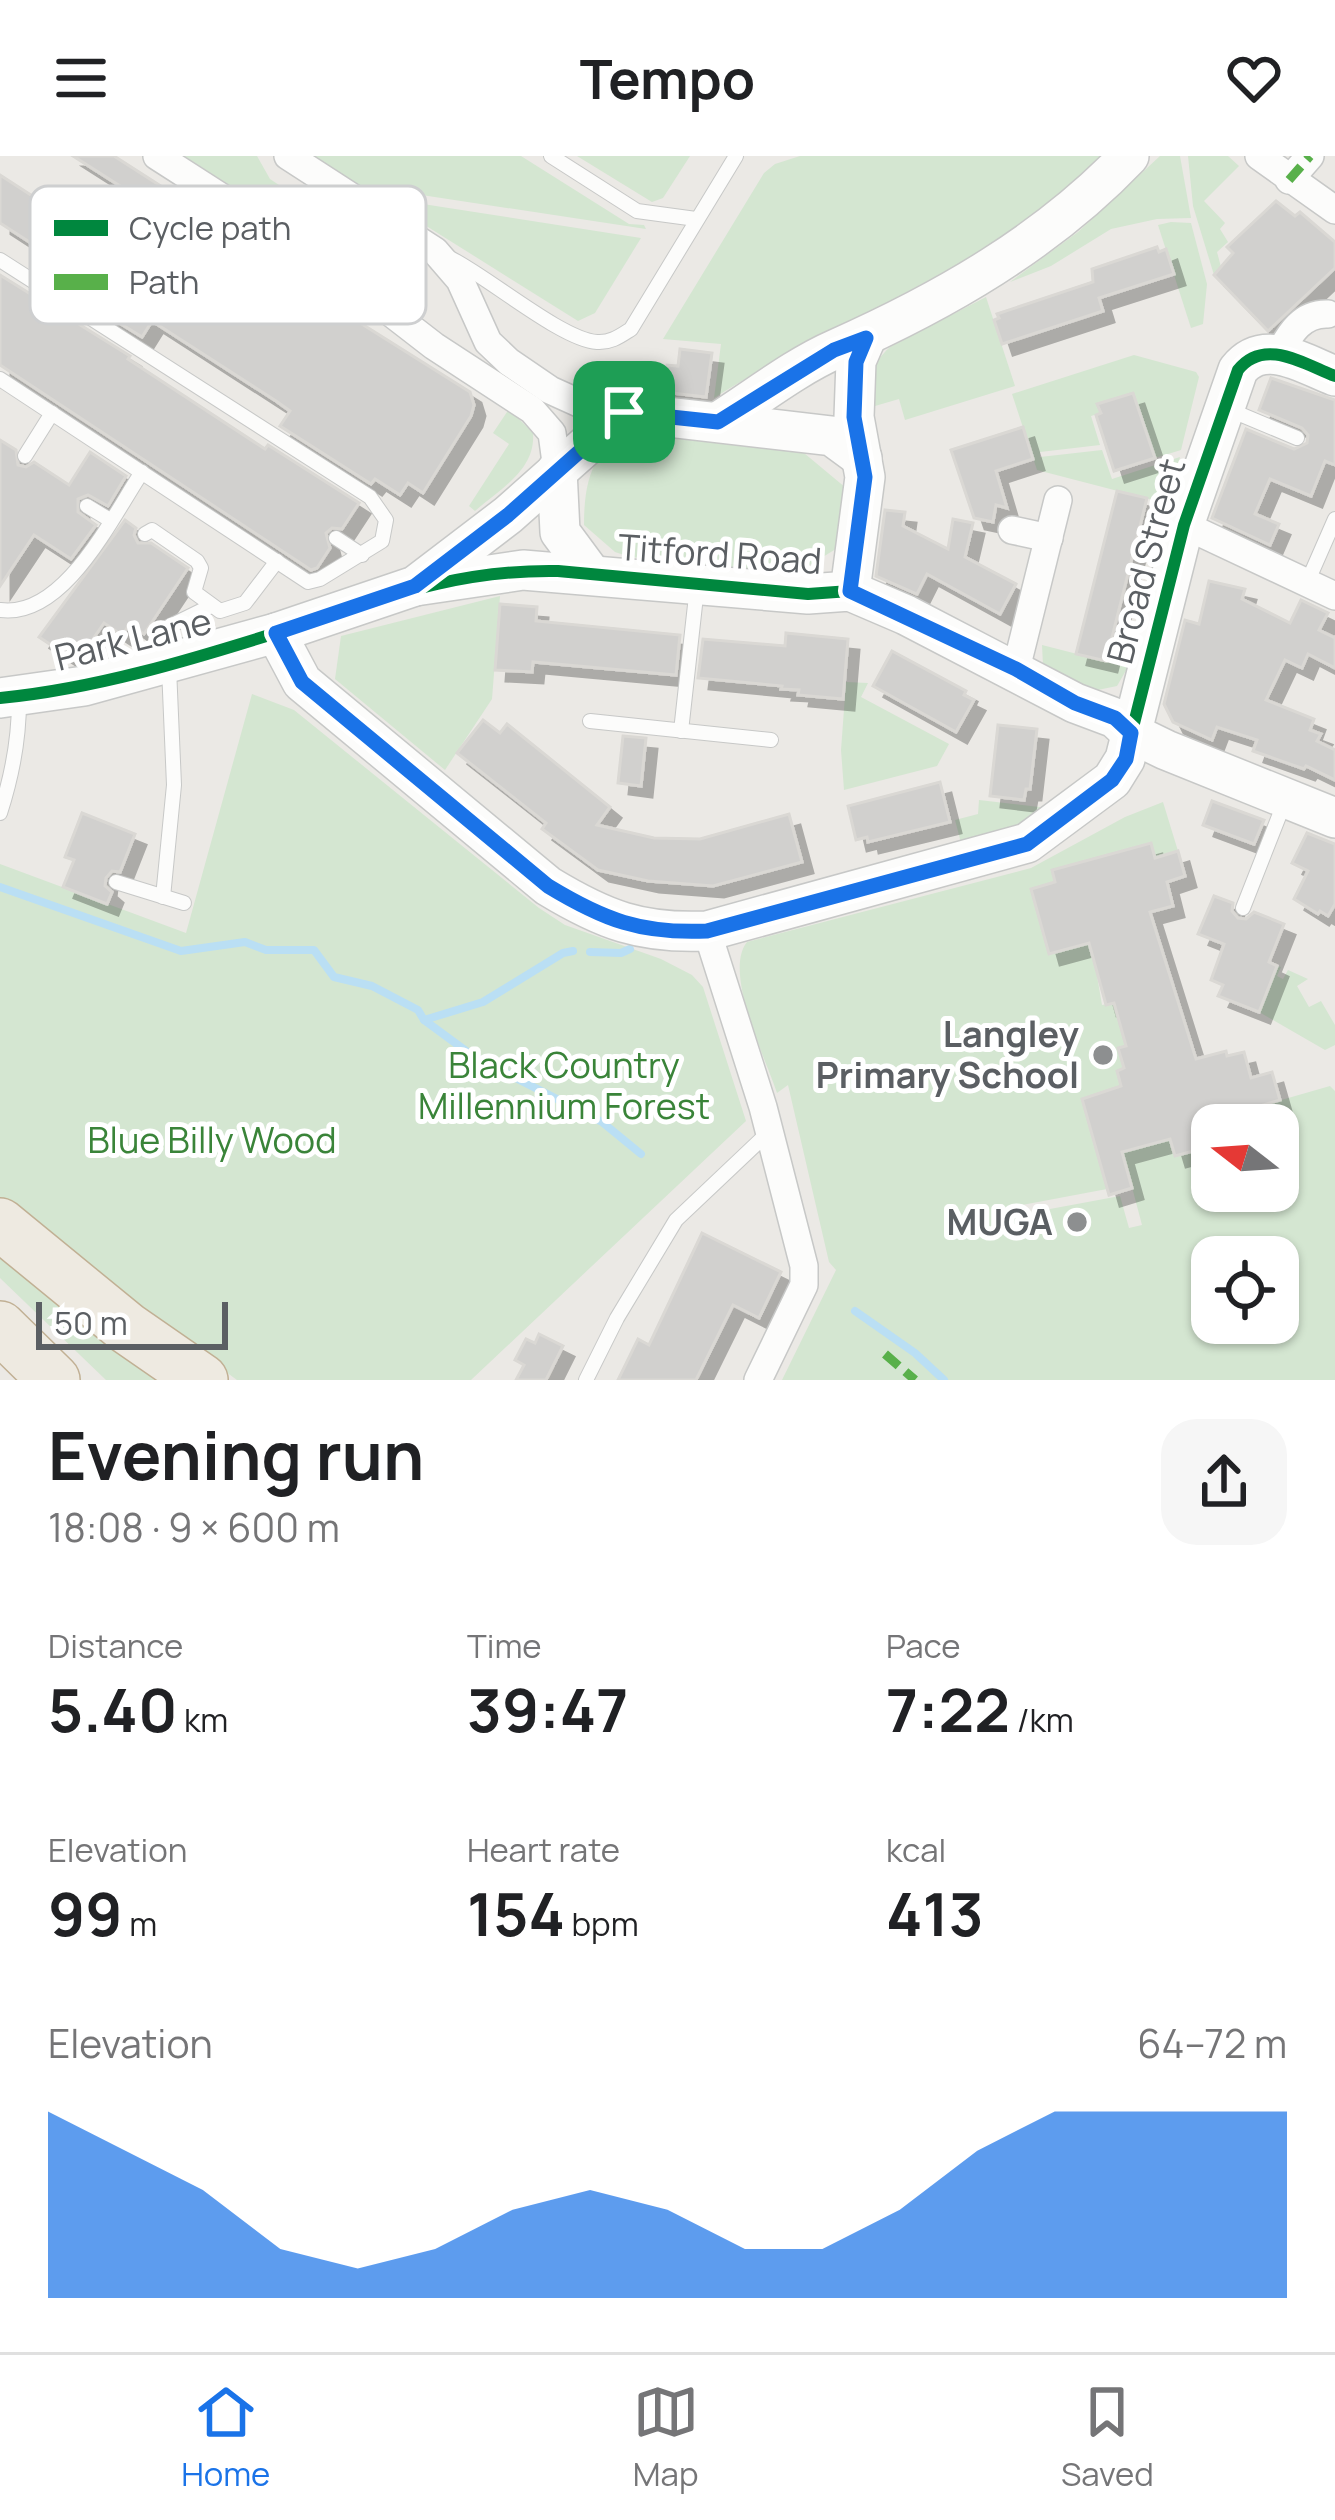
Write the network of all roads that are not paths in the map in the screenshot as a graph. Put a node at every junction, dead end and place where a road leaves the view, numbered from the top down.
1 (157, 156) edge
2 (288, 156) edge
3 (551, 156) edge
4 (736, 156) edge
5 (1129, 156) edge
6 (1259, 156) edge
7 (1310, 156) edge
8 (1289, 179) junction
9 (204, 186) edge
10 (334, 186) edge
11 (1335, 210) edge
12 (695, 220) junction
13 (426, 246) edge
14 (434, 251) junction
15 (0, 260) edge
16 (30, 279) edge
17 (1328, 314) dead end
18 (100, 324) edge
19 (406, 324) edge
20 (866, 338) junction
21 (1279, 354) junction
22 (1335, 376) edge
23 (0, 379) edge
24 (1222, 407) junction
25 (624, 412) junction
26 (52, 413) junction
27 (718, 422) junction
28 (1297, 438) dead end
29 (25, 456) dead end
30 (862, 458) junction
31 (557, 470) junction
32 (142, 472) junction
33 (1058, 500) dead end
34 (87, 506) dead end
35 (110, 520) junction
36 (1335, 520) edge
37 (1184, 525) junction
38 (1012, 530) dead end
39 (145, 534) dead end
40 (336, 538) dead end
41 (1049, 538) junction
42 (362, 555) junction
43 (277, 561) junction
44 (591, 574) junction
45 (1307, 583) junction
46 (697, 585) junction
47 (415, 586) junction
48 (850, 591) junction
49 (1335, 596) edge
50 (211, 606) junction
51 (0, 610) edge
52 (276, 633) junction
53 (163, 647) junction
54 (1016, 669) junction
55 (9, 698) edge
56 (590, 721) dead end
57 (681, 730) junction
58 (1131, 733) junction
59 (771, 740) dead end
60 (1287, 797) junction
61 (0, 813) edge
62 (1335, 818) edge
63 (116, 882) dead end
64 (163, 897) junction
65 (184, 904) dead end
66 (1243, 908) dead end
67 (707, 931) junction
68 (766, 1119) junction
69 (0, 1224) edge
70 (0, 1327) edge
71 (54, 1380) edge
72 (202, 1380) edge
73 (586, 1380) edge
74 (758, 1380) edge

1 - 9 street
2 - 10 street
3 - 12 lane
4 - 12 lane
5 - 20 main road
6 - 8 street
7 - 8 street
8 - 11 street
12 - 14 lane
13 - 14 street
14 - 25 street
15 - 16 lane
17 - 21 street
18 - 42 lane
19 - 31 street
20 - 27 main road
20 - 30 main road
21 - 22 main road
21 - 24 main road, Broad Street
23 - 26 lane
24 - 28 lane
24 - 37 main road, Broad Street
25 - 27 main road
25 - 31 main road, Park Lane
26 - 29 lane
26 - 32 lane
27 - 30 main road
30 - 48 main road
31 - 44 main road
31 - 47 main road, Park Lane
32 - 35 lane
32 - 43 lane
33 - 41 street
34 - 35 lane
35 - 51 lane
36 - 45 lane
37 - 45 street
37 - 58 main road, Broad Street
38 - 41 street
39 - 50 lane
40 - 42 lane
41 - 54 street
42 - 43 lane
43 - 50 lane
44 - 46 main road, Titford Road
44 - 47 main road, Titford Road
45 - 49 street
46 - 48 main road, Titford Road
46 - 57 lane
47 - 52 main road, Park Lane
48 - 54 main road, Titford Road
50 - 53 lane
52 - 53 main road, Park Lane
52 - 67 main road, Broad Street
53 - 55 main road, Park Lane
53 - 64 lane
54 - 58 main road, Titford Road
55 - 61 lane
56 - 57 lane
57 - 59 lane
58 - 60 main road, Titford Road
58 - 67 main road, Broad Street
60 - 62 main road, Titford Road
60 - 66 lane
63 - 64 lane
64 - 65 lane
67 - 68 street
68 - 73 lane
68 - 74 street
69 - 72 highway
70 - 71 highway

